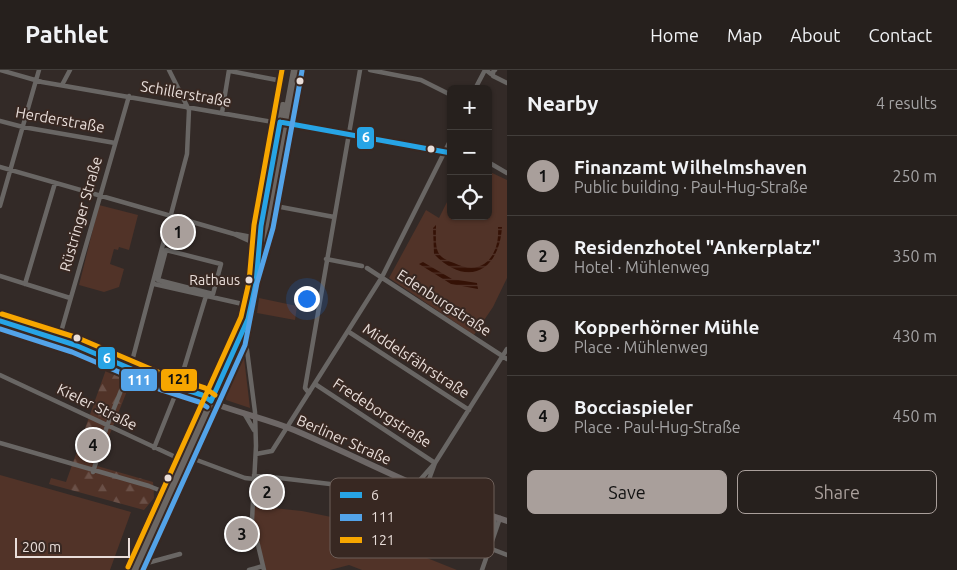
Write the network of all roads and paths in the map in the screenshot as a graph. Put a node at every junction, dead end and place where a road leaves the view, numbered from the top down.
1 (0, 70) edge
2 (39, 70) edge
3 (70, 70) edge
4 (169, 70) edge
5 (229, 70) edge
6 (290, 70) edge
7 (295, 70) edge
8 (360, 70) edge
9 (370, 70) edge
10 (486, 70) edge
11 (494, 72) edge
12 (36, 80) junction
13 (277, 80) dead end
14 (507, 83) edge
15 (64, 85) junction
16 (478, 85) edge
17 (447, 93) edge
18 (128, 96) junction
19 (188, 107) junction
20 (222, 113) junction
21 (0, 121) edge
22 (283, 123) junction
23 (23, 127) junction
24 (349, 134) junction
25 (115, 143) junction
26 (447, 147) edge
27 (445, 151) junction
28 (492, 164) edge
29 (0, 168) edge
30 (10, 170) junction
31 (507, 173) edge
32 (55, 183) junction
33 (100, 195) junction
34 (270, 205) junction
35 (0, 206) edge
36 (171, 217) junction
37 (334, 217) junction
38 (234, 234) junction
39 (262, 239) junction
40 (260, 249) junction
41 (326, 259) junction
42 (221, 264) joint
43 (257, 264) junction
44 (0, 276) edge
45 (382, 278) junction
46 (26, 284) junction
47 (154, 284) junction
48 (206, 296) junction
49 (70, 298) junction
50 (246, 311) junction
51 (0, 321) edge
52 (349, 332) junction
53 (59, 338) junction
54 (240, 339) junction
55 (507, 349) edge
56 (505, 358) edge
57 (130, 368) junction
58 (0, 375) edge
59 (315, 384) junction
60 (179, 388) junction
61 (309, 393) junction
62 (211, 401) junction
63 (469, 410) junction
64 (243, 412) junction
65 (255, 415) junction
66 (107, 426) junction
67 (286, 427) junction
68 (255, 434) junction
69 (0, 443) edge
70 (154, 448) junction
71 (256, 454) junction
72 (185, 459) junction
73 (435, 463) junction
74 (93, 471) junction
75 (254, 477) junction
76 (399, 478) edge
77 (423, 478) edge
78 (429, 478) edge
79 (330, 484) edge
80 (169, 494) junction
81 (501, 518) edge
82 (494, 536) edge
83 (494, 550) edge
84 (180, 554) dead end
85 (507, 555) edge
86 (139, 561) junction
87 (264, 568) edge
88 (135, 570) edge
89 (249, 570) edge

1 - 12 street, Schillerstraße
2 - 12 street
3 - 15 street
4 - 19 street
5 - 13 street
5 - 20 street
6 - 22 main road
7 - 22 main road
8 - 24 street
9 - 17 street
10 - 11 street
10 - 16 street
11 - 14 street
12 - 15 street, Schillerstraße
12 - 23 street
15 - 18 street, Schillerstraße
18 - 19 street, Schillerstraße
18 - 25 street, Rüstringer Straße
19 - 20 street, Schillerstraße
19 - 36 street
20 - 22 street, Schillerstraße
21 - 23 street, Herderstraße
22 - 24 street, Schillerstraße
22 - 34 main road
22 - 39 main road
23 - 25 street, Herderstraße
23 - 30 street
24 - 27 street, Schillerstraße
24 - 37 street
25 - 33 street, Rüstringer Straße
26 - 27 street
27 - 45 street
28 - 31 street
29 - 30 street
30 - 32 street
30 - 35 street
32 - 33 street
32 - 46 street
33 - 36 street
33 - 49 street, Rüstringer Straße
34 - 37 street
34 - 39 main road
36 - 38 street
36 - 47 street
37 - 41 street
38 - 39 street
38 - 40 street
39 - 40 main road
40 - 43 main road
41 - 45 street, Edenburgstraße
41 - 61 street
42 - 42 street
43 - 50 main road
43 - 50 main road
44 - 46 street
45 - 52 street
45 - 56 street, Edenburgstraße
46 - 49 street
47 - 48 street
47 - 57 street
48 - 50 street
48 - 60 street
49 - 53 street, Rüstringer Straße
50 - 54 main road
51 - 53 main road, Berliner Straße
52 - 59 street
52 - 63 street, Middelsfährstraße
53 - 57 main road, Berliner Straße
54 - 62 main road
54 - 65 street
55 - 56 street
56 - 63 street
57 - 60 main road, Berliner Straße
57 - 66 street
58 - 66 street, Kieler Straße
59 - 61 street
59 - 73 street, Fredeborgstraße
60 - 62 main road, Berliner Straße
60 - 70 street
61 - 67 street
62 - 64 main road, Berliner Straße
62 - 72 main road
63 - 73 street
64 - 65 main road, Berliner Straße
64 - 68 street
65 - 67 main road, Berliner Straße
65 - 68 street
66 - 70 street, Kieler Straße
66 - 74 street
67 - 71 street
67 - 76 main road, Berliner Straße
68 - 71 street
69 - 74 street
70 - 72 street, Kieler Straße
71 - 75 street
72 - 75 street, Kieler Straße
72 - 80 main road
73 - 77 street
73 - 78 street
74 - 80 street
75 - 79 street, Kieler Straße
75 - 87 street
80 - 86 main road
81 - 82 street
83 - 85 street
84 - 86 street
86 - 88 main road
87 - 89 street

